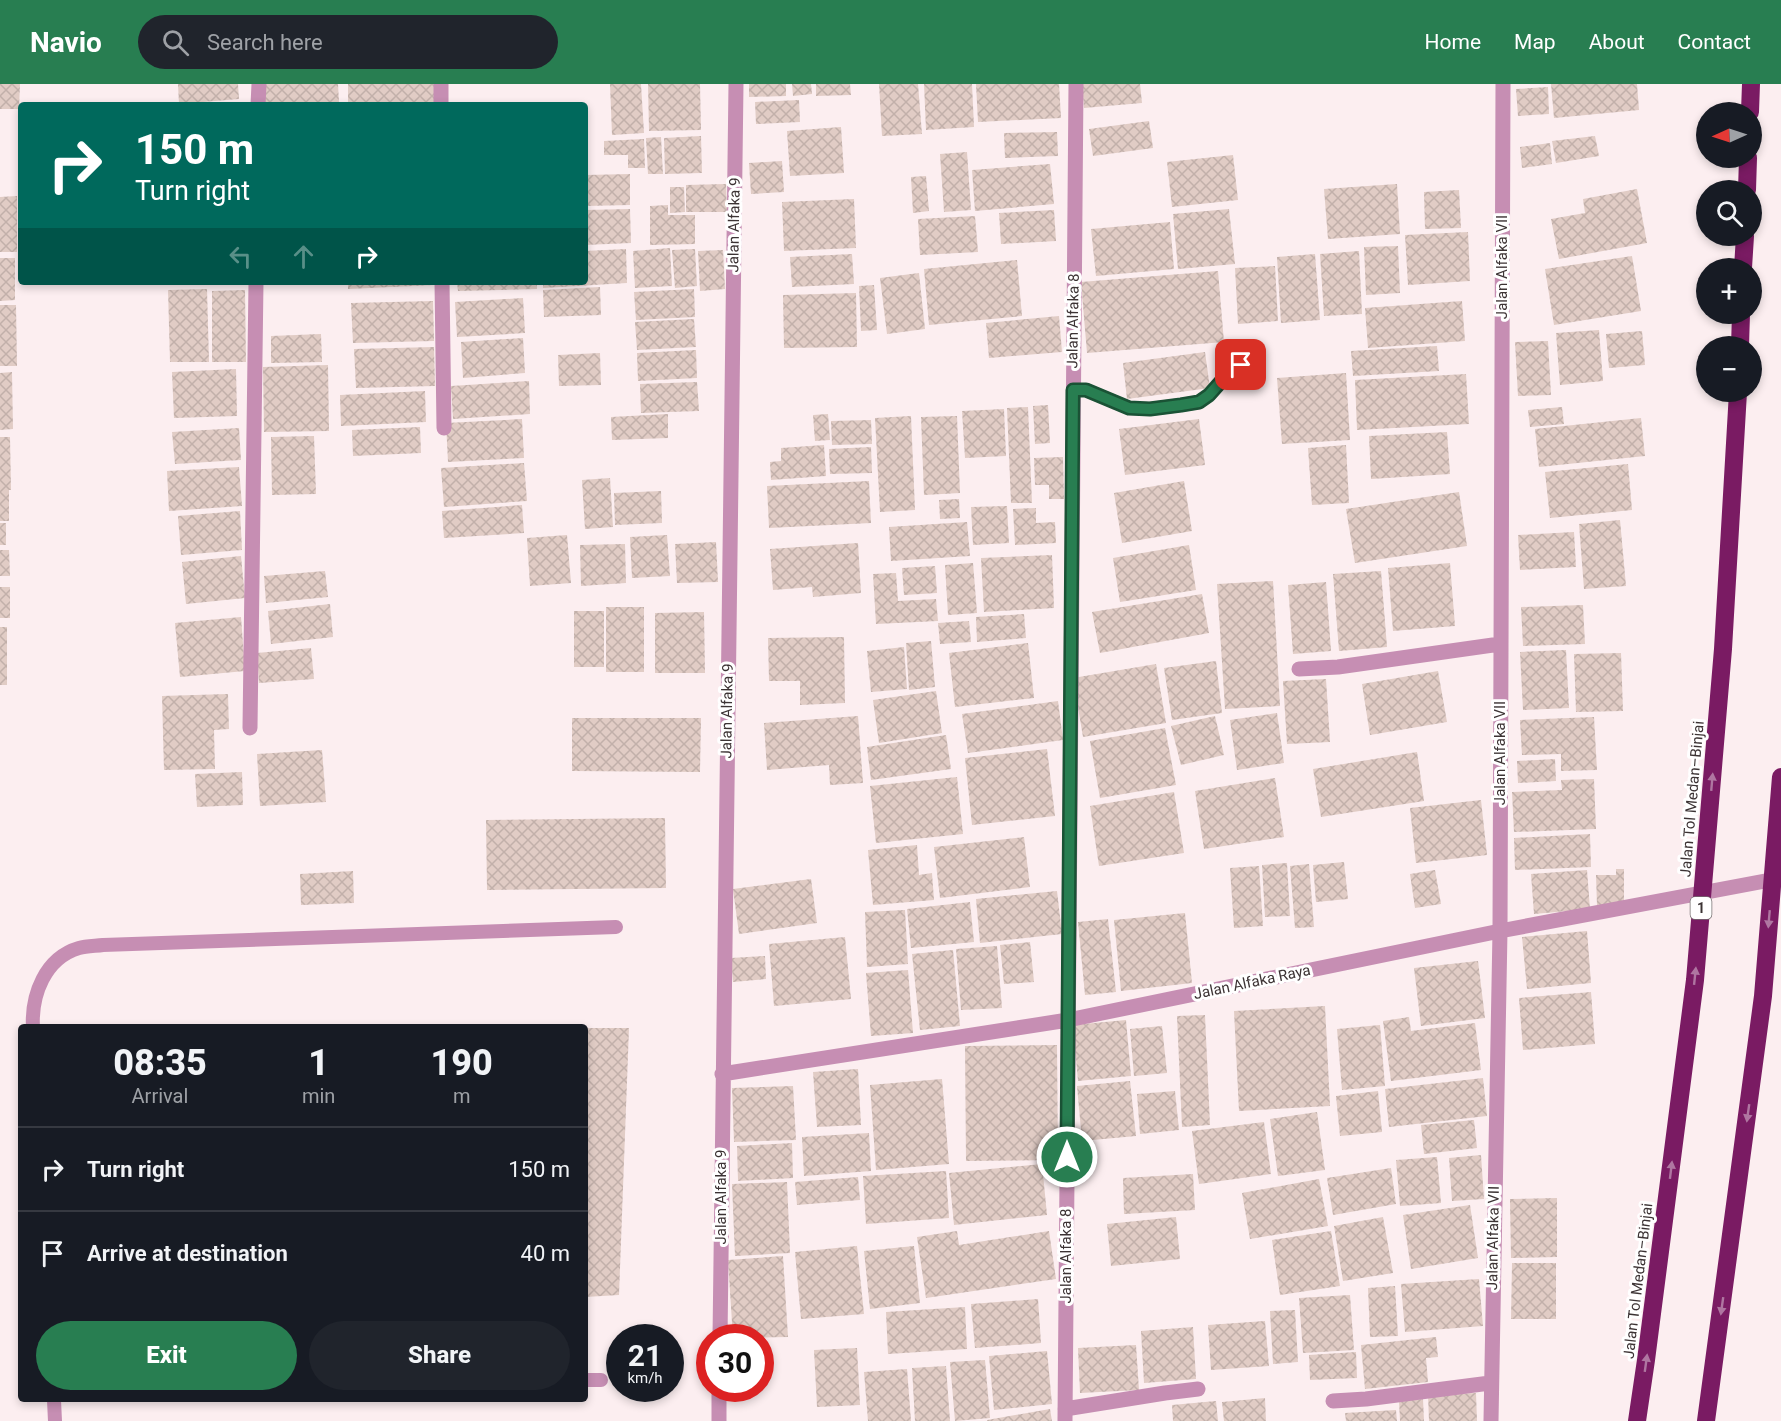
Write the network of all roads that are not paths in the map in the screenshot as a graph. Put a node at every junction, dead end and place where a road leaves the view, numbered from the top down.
1 (258, 84) edge
2 (441, 84) edge
3 (736, 84) edge
4 (1076, 84) edge
5 (1503, 84) edge
6 (1751, 84) edge
7 (258, 102) edge
8 (441, 102) edge
9 (1750, 102) edge
10 (256, 285) edge
11 (442, 285) edge
12 (1241, 365) dead end
13 (1073, 390) junction
14 (1737, 402) edge
15 (444, 428) dead end
16 (1500, 644) junction
17 (1299, 669) dead end
18 (250, 728) dead end
19 (1781, 777) edge
20 (1781, 878) edge
21 (616, 927) dead end
22 (1500, 931) junction
23 (1068, 1020) junction
24 (33, 1024) edge
25 (722, 1074) junction
26 (720, 1324) edge
27 (588, 1380) edge
28 (601, 1380) dead end
29 (1490, 1383) junction
30 (1198, 1389) dead end
31 (1333, 1401) dead end
32 (54, 1402) edge
33 (719, 1402) edge
34 (1065, 1415) edge
35 (55, 1421) edge
36 (719, 1421) edge
37 (1491, 1421) edge
38 (1637, 1421) edge
39 (1706, 1421) edge

1 - 7 street
2 - 8 street
3 - 25 street, Jalan Alfaka 9
4 - 13 street, Jalan Alfaka 8
5 - 16 street, Jalan Alfaka VII
6 - 9 highway
10 - 18 street
11 - 15 street
12 - 13 lane
13 - 23 street, Jalan Alfaka 8
38 -> 14 highway, Jalan Tol Medan–Binjai / 1, bridge
16 - 17 street
16 - 22 street, Jalan Alfaka VII
19 -> 39 highway, bridge
20 - 22 street, Jalan Alfaka Raya
21 - 24 lane
22 - 23 street, Jalan Alfaka Raya
22 - 29 street, Jalan Alfaka VII
23 - 25 street, Jalan Alfaka Raya
23 - 34 street, Jalan Alfaka 8
25 - 26 street, Jalan Alfaka 9
27 - 28 lane
29 - 31 street
29 - 37 street, Jalan Alfaka VII
30 - 34 street
32 - 35 lane
33 - 36 street

